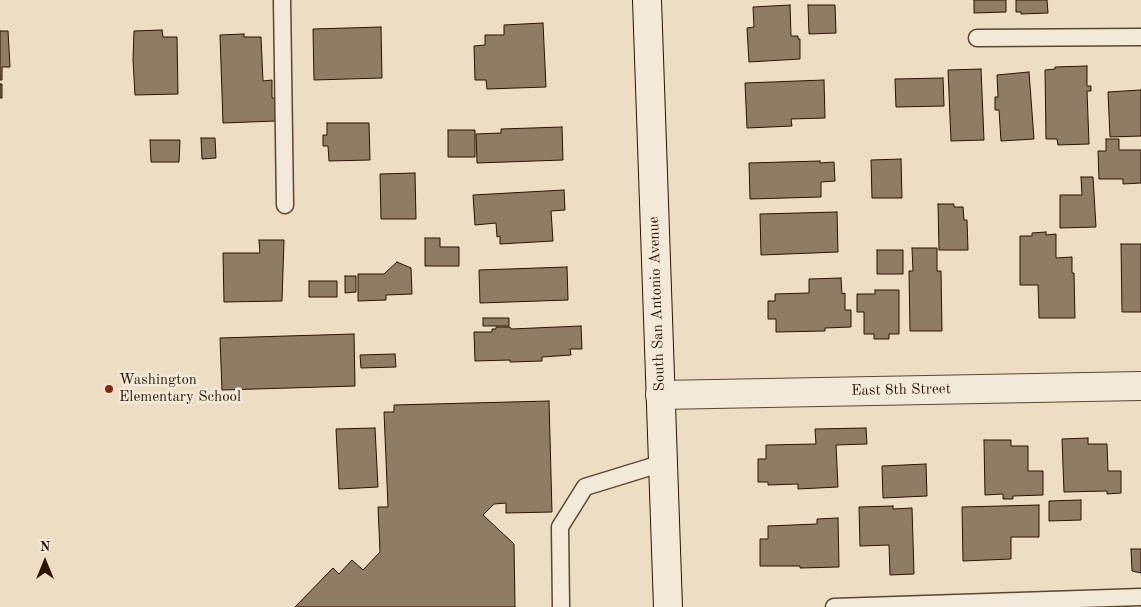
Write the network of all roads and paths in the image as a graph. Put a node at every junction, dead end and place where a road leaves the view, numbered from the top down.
1 (282, 0) edge
2 (647, 0) edge
3 (1141, 37) edge
4 (977, 38) dead end
5 (285, 205) dead end
6 (1141, 386) edge
7 (660, 394) junction
8 (662, 463) junction
9 (1141, 597) edge
10 (561, 607) edge
11 (668, 607) edge
12 (834, 607) edge

1 - 5 lane
2 - 7 street, South San Antonio Avenue
3 - 4 lane
6 - 7 street, East 8th Street
7 - 8 street, South San Antonio Avenue
8 - 10 lane
8 - 11 street, South San Antonio Avenue
9 - 12 lane

